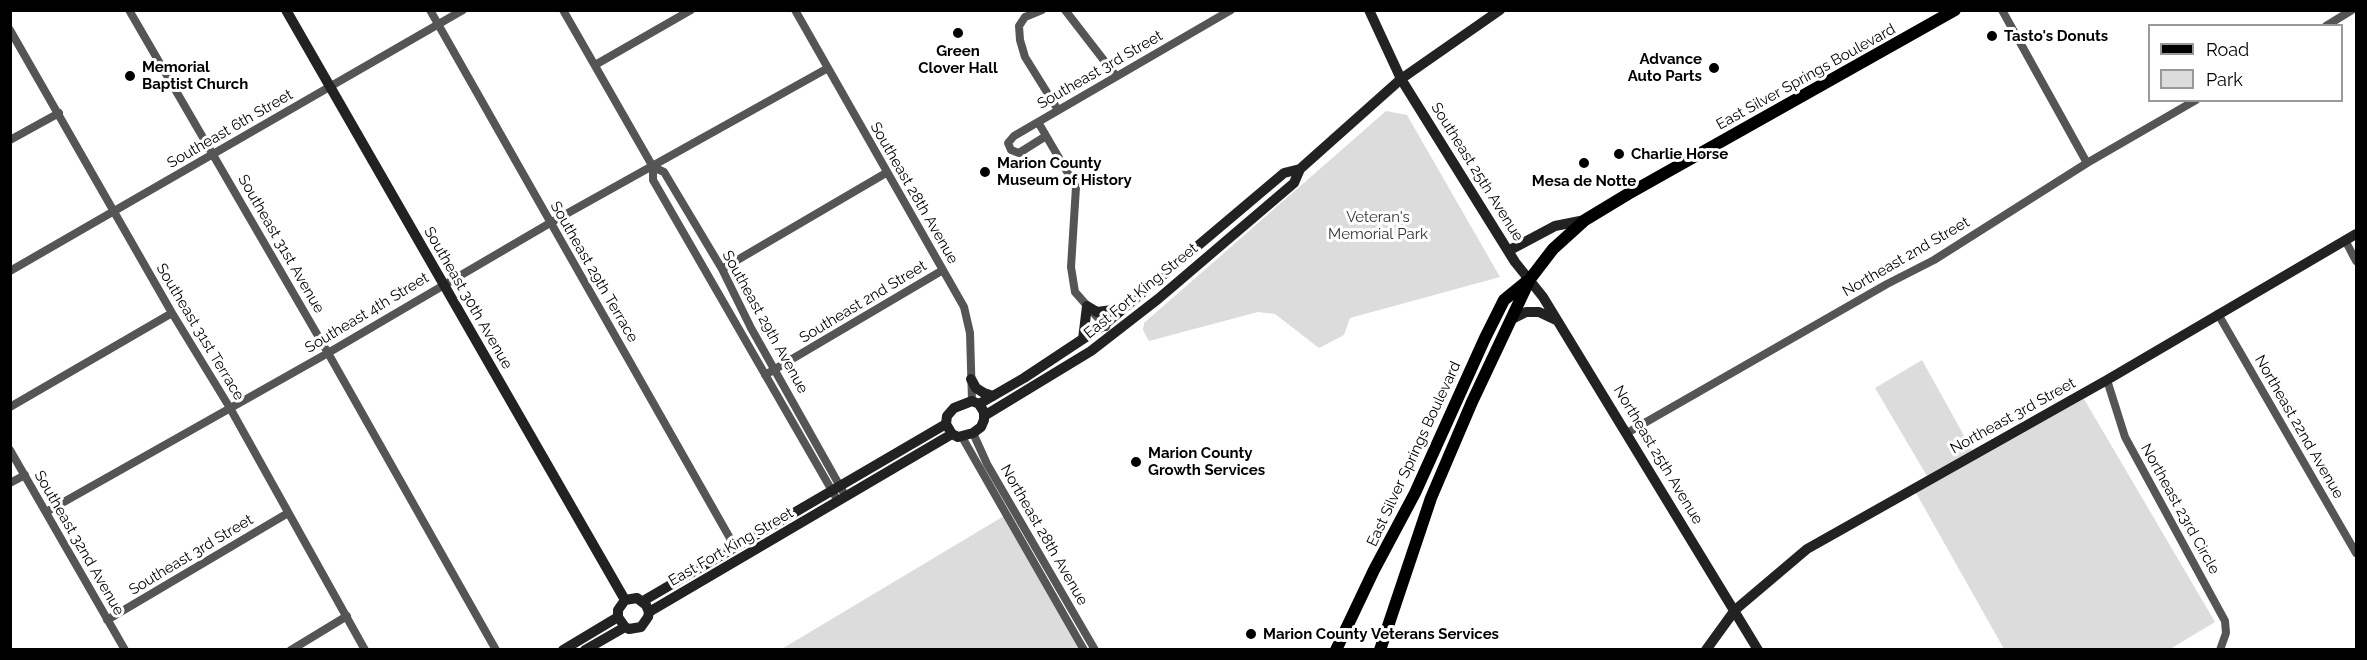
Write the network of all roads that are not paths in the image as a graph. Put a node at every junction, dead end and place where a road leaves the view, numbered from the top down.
1 (129, 10) edge
2 (286, 10) edge
3 (430, 10) edge
4 (463, 10) edge
5 (563, 10) edge
6 (691, 10) edge
7 (795, 10) edge
8 (1042, 10) edge
9 (1065, 10) edge
10 (1231, 10) edge
11 (1369, 10) edge
12 (1376, 10) edge
13 (1500, 10) edge
14 (1955, 10) edge
15 (2001, 10) edge
16 (2352, 10) edge
17 (2329, 24) edge
18 (438, 25) junction
19 (10, 30) edge
20 (595, 65) junction
21 (828, 68) junction
22 (1116, 76) junction
23 (1401, 79) junction
24 (330, 86) junction
25 (2193, 102) edge
26 (1058, 110) junction
27 (58, 113) junction
28 (1038, 122) junction
29 (1046, 136) junction
30 (10, 140) edge
31 (213, 154) junction
32 (2087, 163) junction
33 (653, 166) junction
34 (1300, 169) junction
35 (886, 172) junction
36 (114, 212) junction
37 (1585, 220) junction
38 (550, 223) junction
39 (2356, 234) edge
40 (2345, 240) junction
41 (1508, 251) junction
42 (2356, 261) edge
43 (722, 269) junction
44 (943, 270) junction
45 (10, 272) edge
46 (1530, 279) junction
47 (442, 284) junction
48 (1087, 306) junction
49 (1127, 306) junction
50 (172, 312) junction
51 (2217, 314) junction
52 (1508, 322) junction
53 (1559, 322) junction
54 (1104, 325) junction
55 (1112, 336) junction
56 (1083, 339) junction
57 (328, 353) junction
58 (775, 370) junction
59 (765, 375) junction
60 (971, 379) junction
61 (2107, 380) junction
62 (993, 396) junction
63 (975, 403) junction
64 (10, 407) edge
65 (230, 408) junction
66 (984, 416) junction
67 (953, 432) junction
68 (973, 433) junction
69 (1627, 433) junction
70 (10, 450) edge
71 (25, 474) junction
72 (10, 483) edge
73 (836, 487) junction
74 (842, 499) junction
75 (46, 512) junction
76 (288, 513) junction
77 (735, 547) junction
78 (2356, 553) edge
79 (625, 600) junction
80 (643, 602) junction
81 (1735, 610) junction
82 (649, 612) junction
83 (346, 616) junction
84 (618, 617) junction
85 (107, 620) junction
86 (625, 627) junction
87 (125, 650) edge
88 (291, 650) edge
89 (365, 650) edge
90 (496, 650) edge
91 (563, 650) edge
92 (585, 650) edge
93 (1084, 650) edge
94 (1095, 650) edge
95 (1336, 650) edge
96 (1380, 650) edge
97 (1706, 650) edge
98 (1758, 650) edge
99 (2220, 650) edge

1 - 31 street, Southeast 31st Avenue
2 - 24 street, Southeast 30th Avenue
3 - 18 street, Southeast 29th Terrace
4 - 18 street, Southeast 6th Street
5 - 20 street, Southeast 29th Avenue
6 - 20 street
7 - 21 street, Southeast 28th Avenue
8 - 26 street
9 - 22 street
10 - 22 street, Southeast 3rd Street
11 - 23 street, Southeast 25th Avenue
12 - 23 street, Southeast 25th Avenue
13 - 23 street, East Fort King Street
14 - 37 main road, East Silver Springs Boulevard
15 - 32 street
16 - 17 street
18 - 24 street, Southeast 6th Street
18 - 38 street, Southeast 29th Terrace
19 - 27 street, Southeast 31st Terrace
20 - 33 street, Southeast 29th Avenue
21 - 33 street, Southeast 4th Street
21 - 35 street, Southeast 28th Avenue
22 - 26 street, Southeast 3rd Street
23 - 34 street, East Fort King Street
23 - 41 street, Southeast 25th Avenue
24 - 31 street, Southeast 6th Street
24 - 47 street, Southeast 30th Avenue
25 - 32 street, Northeast 2nd Street
26 - 28 street, Southeast 3rd Street
27 - 30 street
27 - 36 street, Southeast 31st Terrace
28 - 29 street
28 - 29 street, Southeast 3rd Street
29 - 48 street
31 - 36 street, Southeast 6th Street
31 - 57 street, Southeast 31st Avenue
32 - 69 street, Northeast 2nd Street
33 - 38 street, Southeast 4th Street
33 - 43 street, Southeast 29th Avenue
33 - 59 street, Southeast 29th Avenue
34 - 49 street, East Fort King Street
34 - 55 street, East Fort King Street
35 - 43 street
35 - 44 street, Southeast 28th Avenue
36 - 45 street, Southeast 6th Street
36 - 50 street, Southeast 31st Terrace
37 - 41 street
37 - 46 main road, East Silver Springs Boulevard
38 - 47 street, Southeast 4th Street
38 - 77 street, Southeast 29th Terrace
39 - 40 street, Northeast 3rd Street
40 - 42 street
40 - 51 street, Northeast 3rd Street
41 - 46 street, Southeast 25th Avenue
43 - 58 street, Southeast 29th Avenue
44 - 58 street, Southeast 2nd Street
44 - 60 street, Southeast 28th Avenue
46 - 52 main road, East Silver Springs Boulevard
46 - 53 street, Northeast 25th Avenue
46 - 95 main road, East Silver Springs Boulevard
47 - 57 street, Southeast 4th Street
47 - 79 street, Southeast 30th Avenue
48 - 49 street
48 - 54 street
48 - 56 street
49 - 54 street, East Fort King Street
50 - 64 street
50 - 65 street, Southeast 31st Terrace
51 - 61 street, Northeast 3rd Street
51 - 78 street, Northeast 22nd Avenue
52 - 53 street
52 - 96 main road, East Silver Springs Boulevard
53 - 69 street, Northeast 25th Avenue
54 - 55 street
54 - 56 street, East Fort King Street
55 - 66 street, East Fort King Street
56 - 62 street, East Fort King Street
57 - 65 street, Southeast 4th Street
57 - 90 street, Southeast 31st Avenue
58 - 59 street, Southeast 2nd Street
58 - 73 street, Southeast 29th Avenue
59 - 73 street, Southeast 29th Avenue
60 - 62 street
60 - 63 street, Southeast 28th Avenue
61 - 81 street, Northeast 3rd Street
61 - 99 street, Northeast 23rd Circle
62 - 63 street, East Fort King Street
63 - 66 street
63 - 67 street
65 - 75 street, Southeast 4th Street
65 - 76 street, Southeast 31st Terrace
66 - 68 street
67 - 68 street
67 - 73 street, East Fort King Street
67 - 74 street, East Fort King Street
67 - 93 street, Northeast 28th Avenue
68 - 94 street, Northeast 28th Avenue
69 - 81 street, Northeast 25th Avenue
70 - 71 street, Southeast 32nd Avenue
71 - 72 street
71 - 75 street, Southeast 32nd Avenue
73 - 74 street, Southeast 29th Avenue
73 - 77 street, East Fort King Street
74 - 82 street, East Fort King Street
75 - 85 street, Southeast 32nd Avenue
76 - 83 street, Southeast 31st Terrace
76 - 85 street, Southeast 3rd Street
77 - 80 street, East Fort King Street
79 - 80 street
79 - 84 street
80 - 82 street
81 - 97 street, Northeast 3rd Street
81 - 98 street, Northeast 25th Avenue
82 - 86 street, East Fort King Street
83 - 88 street
83 - 89 street, Southeast 31st Terrace
84 - 86 street
84 - 91 street
85 - 87 street, Southeast 32nd Avenue
86 - 92 street, East Fort King Street

